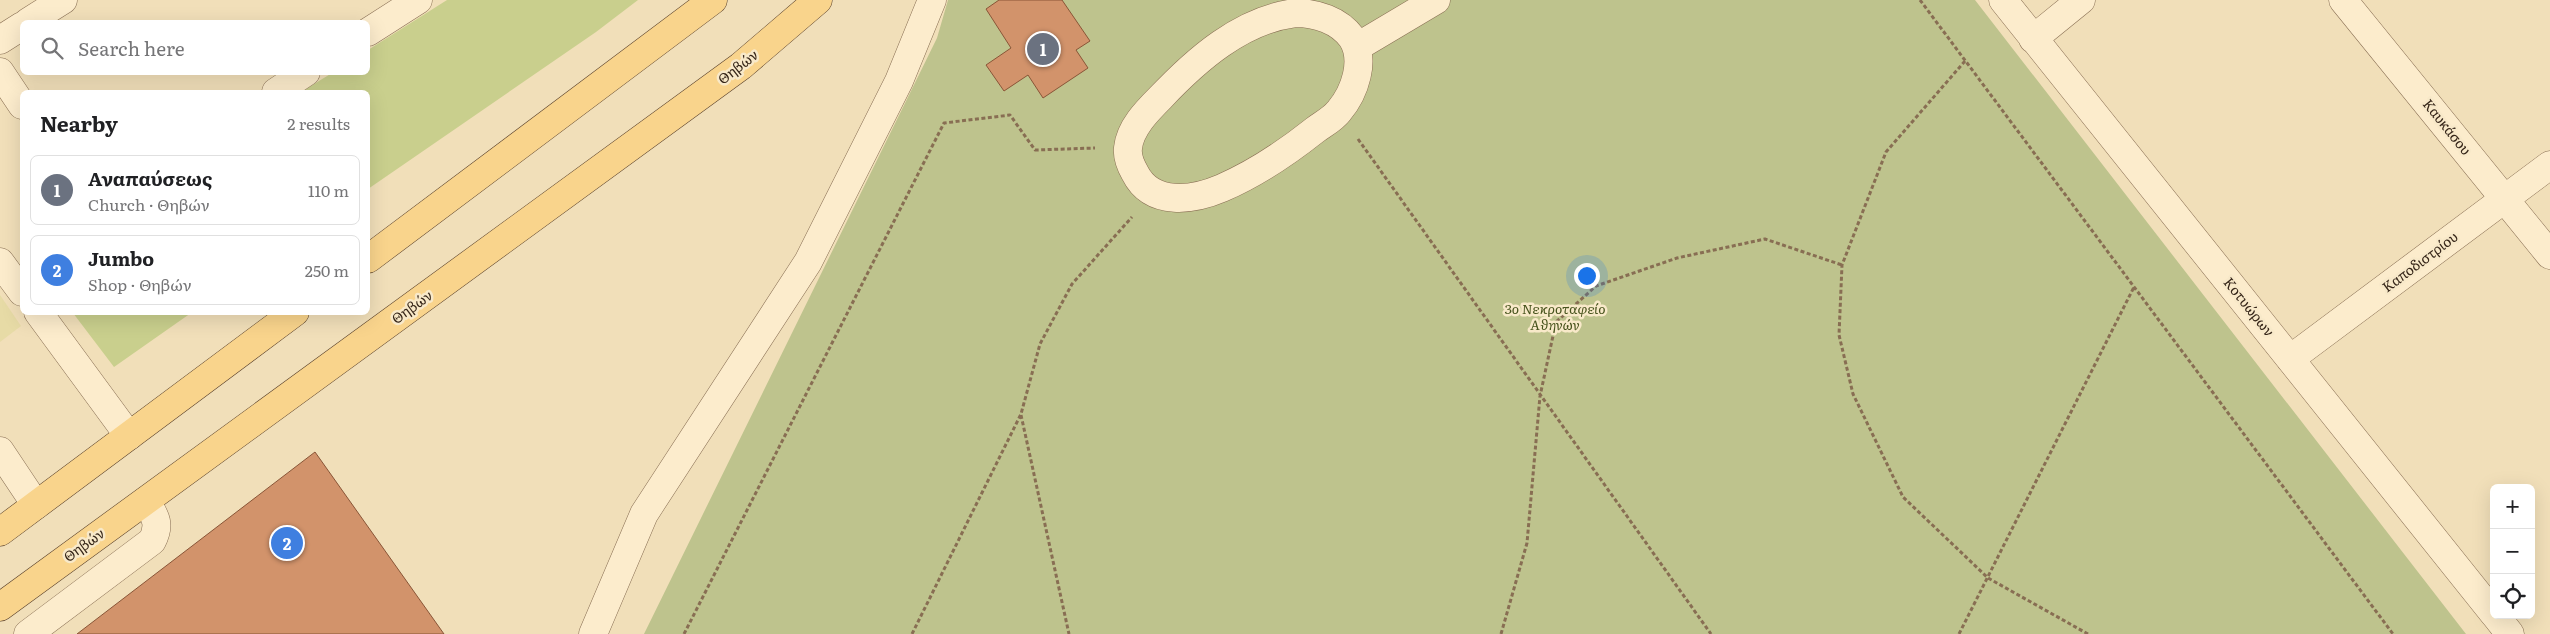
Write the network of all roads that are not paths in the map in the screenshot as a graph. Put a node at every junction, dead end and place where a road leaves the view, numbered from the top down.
1 (63, 0) edge
2 (418, 0) edge
3 (696, 0) edge
4 (713, 0) edge
5 (818, 0) edge
6 (932, 0) edge
7 (1436, 0) edge
8 (2003, 0) edge
9 (2081, 0) edge
10 (2342, 0) edge
11 (31, 20) edge
12 (20, 27) edge
13 (370, 31) edge
14 (668, 35) junction
15 (2033, 39) junction
16 (0, 40) edge
17 (1357, 47) junction
18 (0, 72) edge
19 (302, 75) edge
20 (279, 90) edge
21 (20, 102) edge
22 (2550, 165) edge
23 (2505, 198) junction
24 (2550, 255) edge
25 (370, 258) edge
26 (40, 315) edge
27 (291, 315) edge
28 (2290, 359) junction
29 (130, 436) junction
30 (0, 451) edge
31 (146, 501) junction
32 (36, 505) junction
33 (0, 532) edge
34 (3, 604) edge
35 (2490, 610) edge
36 (2497, 619) edge
37 (19, 634) edge
38 (28, 634) edge
39 (593, 634) edge
40 (2510, 634) edge

1 - 11 street
2 - 13 street
3 - 14 main road
4 - 14 main road
5 - 31 main road, Θηβών
6 - 39 street
7 - 17 street
8 - 15 street, Κοτυώρων
9 - 15 street
10 - 23 street, Καυκάσου
12 - 16 street
14 - 25 main road
15 - 28 street, Κοτυώρων
17 - 17 street
18 - 21 street
19 - 20 street
22 - 23 street, Καποδιστρίου
23 - 24 street, Καυκάσου
23 - 28 street, Καποδιστρίου
26 - 29 street
27 - 29 main road
28 - 35 street, Κοτυώρων
29 - 32 main road
30 - 32 street
31 - 34 main road, Θηβών
31 - 38 street
32 - 33 main road
34 - 37 street
36 - 40 street, Κοτυώρων

